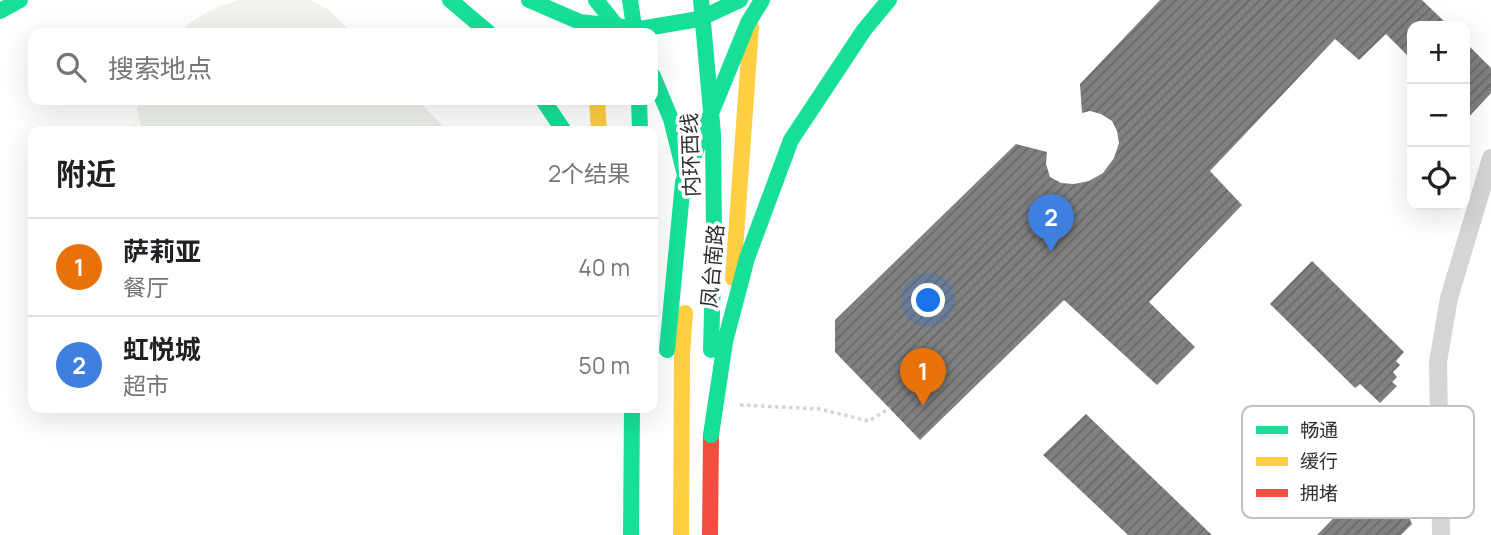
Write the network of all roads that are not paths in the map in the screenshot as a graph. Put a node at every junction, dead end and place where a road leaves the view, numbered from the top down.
1 (20, 0) edge
2 (450, 0) edge
3 (529, 0) edge
4 (596, 0) edge
5 (630, 0) edge
6 (701, 0) edge
7 (740, 0) edge
8 (752, 0) edge
9 (762, 0) edge
10 (889, 0) edge
11 (0, 11) edge
12 (483, 28) edge
13 (583, 28) edge
14 (618, 28) edge
15 (634, 28) edge
16 (646, 28) edge
17 (658, 88) edge
18 (546, 105) edge
19 (597, 105) edge
20 (639, 105) edge
21 (561, 126) edge
22 (599, 126) edge
23 (640, 126) edge
24 (1491, 158) edge
25 (666, 375) dead end
26 (1439, 406) edge
27 (617, 413) edge
28 (632, 413) edge
29 (711, 435) junction
30 (616, 535) edge
31 (631, 535) edge
32 (681, 535) edge
33 (710, 535) edge
34 (716, 535) edge

1 - 11 main road
2 - 12 main road
3 - 13 main road
4 - 14 main road, bridge
5 - 15 main road, bridge
6 - 29 main road, 内环西线, bridge
7 - 16 main road
8 - 34 main road, 凤台南路
9 - 25 main road, bridge
10 - 29 main road, bridge
17 - 32 main road, bridge
18 - 21 main road
19 - 22 main road
20 - 23 main road
24 - 26 street
27 - 30 main road
28 - 31 main road
29 - 33 main road

